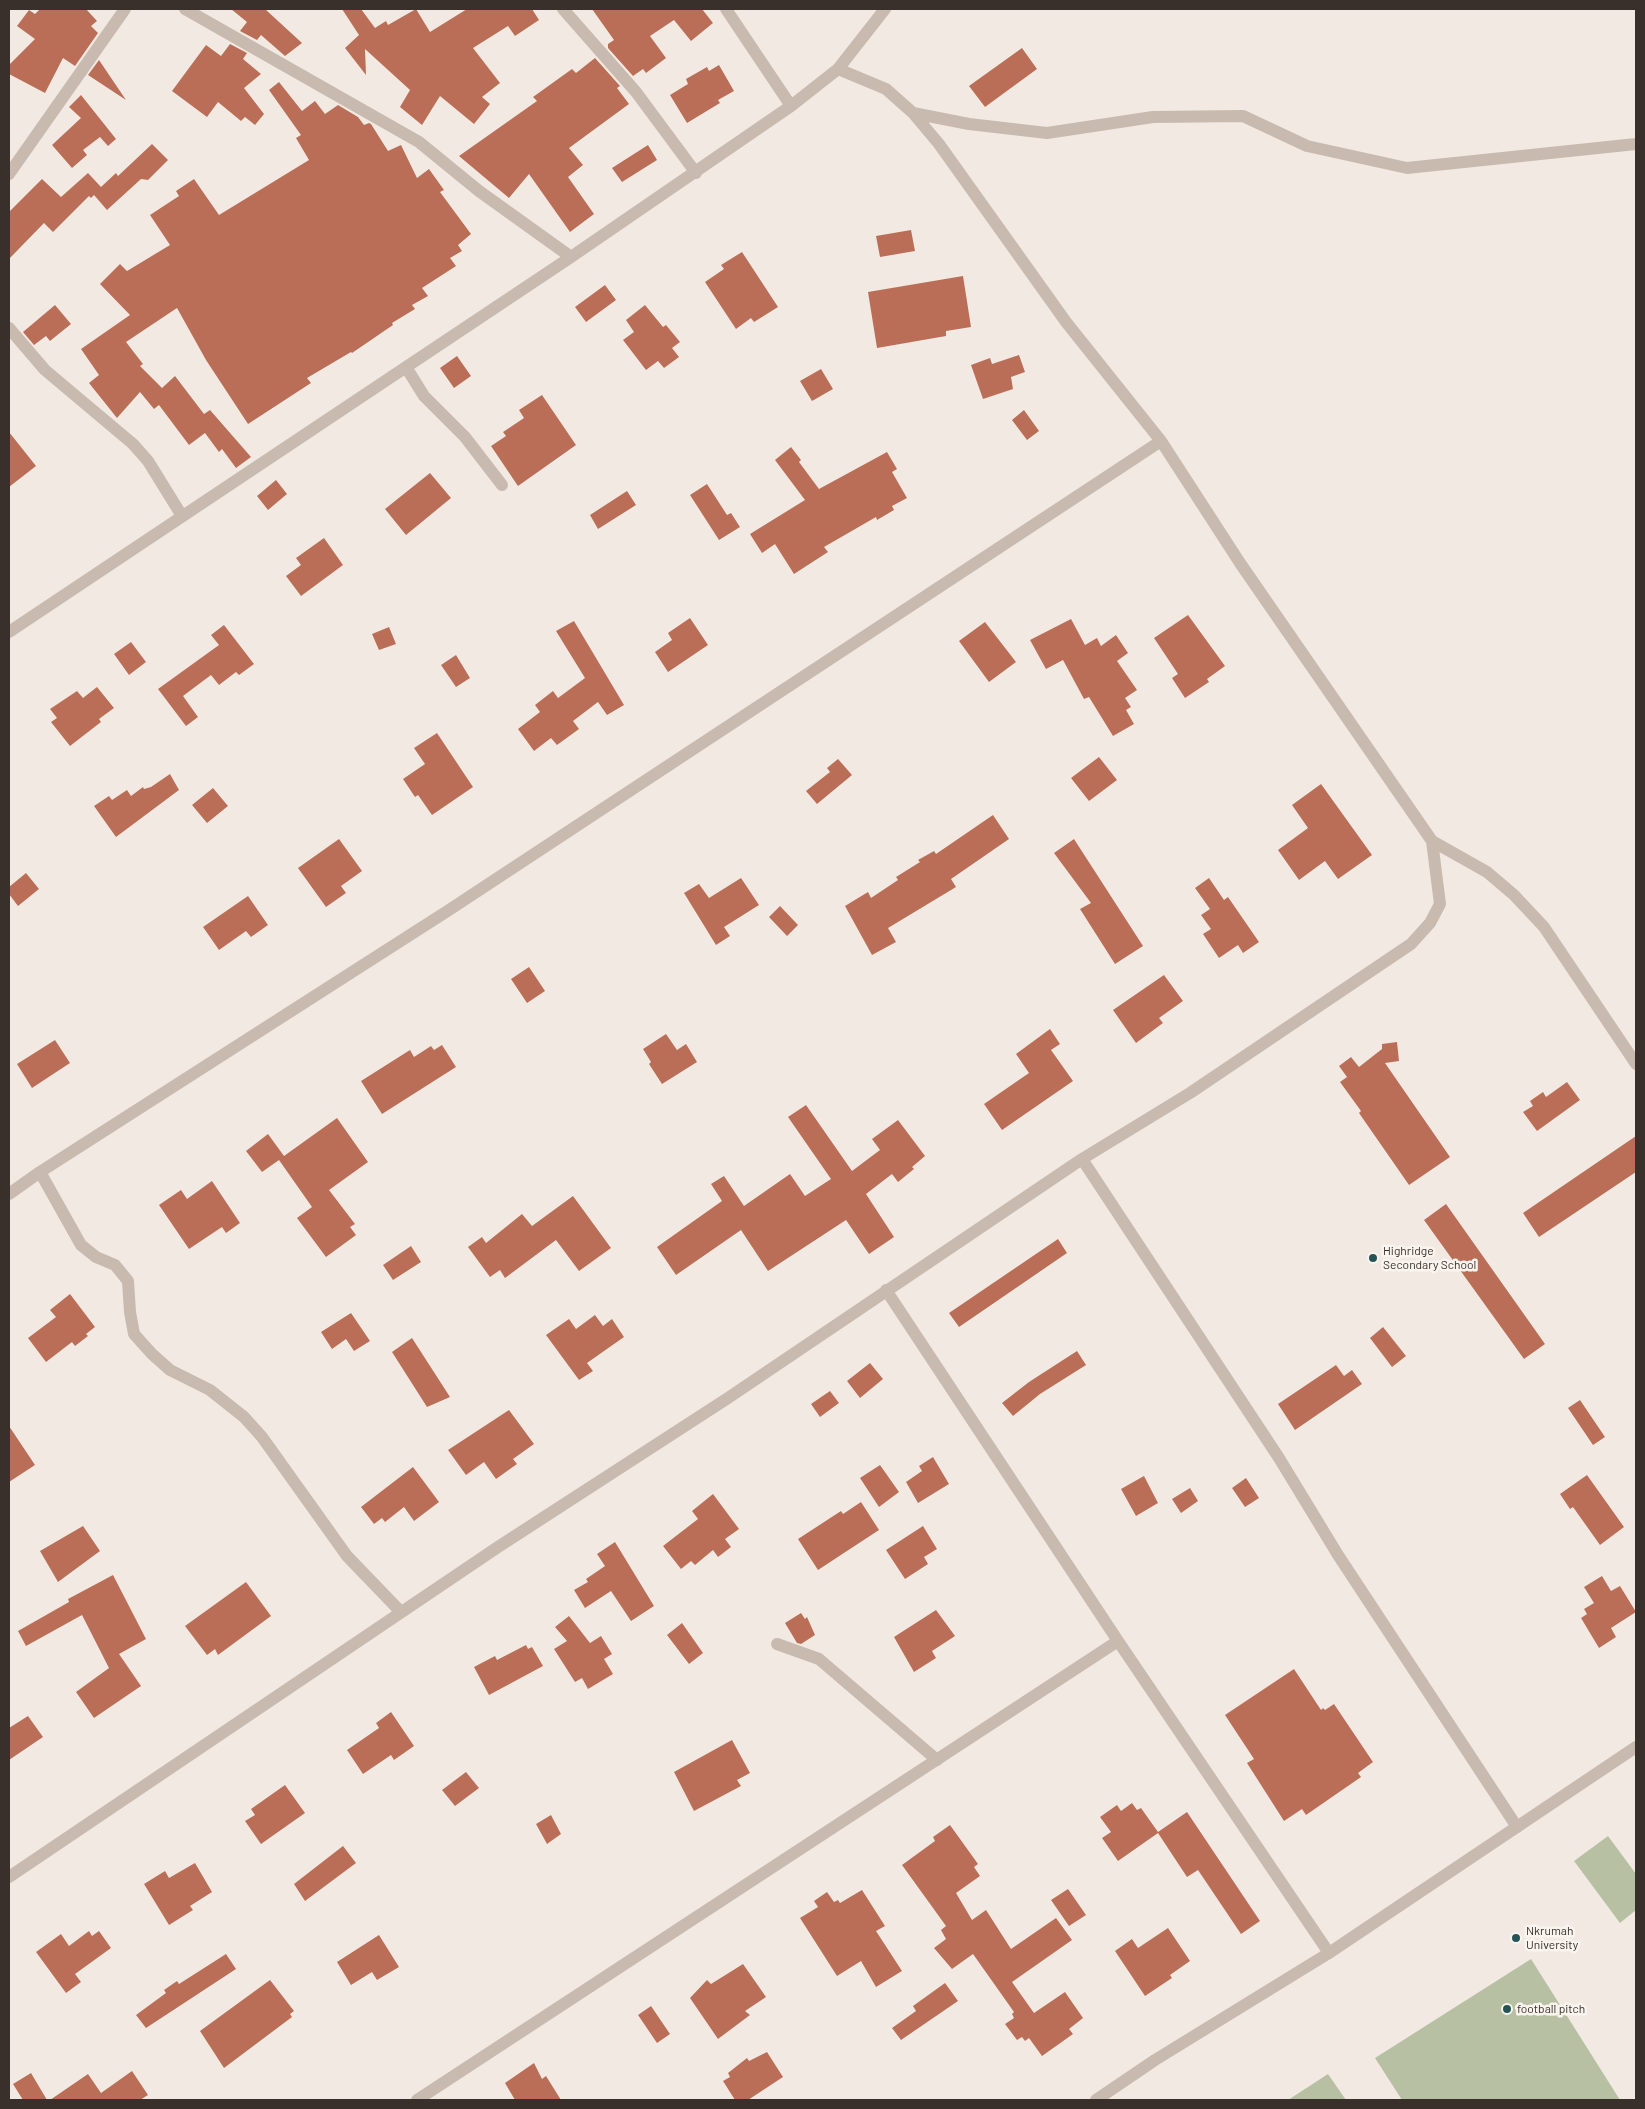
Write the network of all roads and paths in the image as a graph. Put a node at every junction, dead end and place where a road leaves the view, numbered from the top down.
1 (125, 9) edge
2 (185, 9) edge
3 (564, 9) edge
4 (726, 9) edge
5 (884, 9) edge
6 (838, 68) junction
7 (791, 106) junction
8 (913, 113) junction
9 (1636, 144) edge
10 (696, 173) junction
11 (9, 174) edge
12 (572, 257) junction
13 (9, 328) edge
14 (406, 367) junction
15 (1161, 441) junction
16 (502, 485) dead end
17 (182, 516) junction
18 (9, 632) edge
19 (1432, 841) junction
20 (1636, 1064) edge
21 (1082, 1159) junction
22 (40, 1172) junction
23 (9, 1194) edge
24 (886, 1290) junction
25 (400, 1611) junction
26 (1118, 1641) junction
27 (777, 1644) dead end
28 (1636, 1747) edge
29 (937, 1760) junction
30 (1517, 1827) junction
31 (9, 1877) edge
32 (1329, 1953) junction
33 (417, 2100) edge
34 (1096, 2100) edge

1 - 11 street
2 - 12 street
3 - 10 street
4 - 7 street
5 - 6 street
6 - 7 street
6 - 8 street
7 - 10 street
8 - 9 street
8 - 15 street
10 - 12 street
12 - 14 street
13 - 17 street
14 - 16 street
14 - 17 street
15 - 19 street
15 - 22 street
17 - 18 street
19 - 20 street
19 - 21 street
21 - 24 street
21 - 30 street
22 - 23 street
22 - 25 street
24 - 25 street
24 - 26 street
25 - 31 street
26 - 29 street
26 - 32 street
27 - 29 street
28 - 30 street
29 - 33 street
30 - 32 street
32 - 34 street

